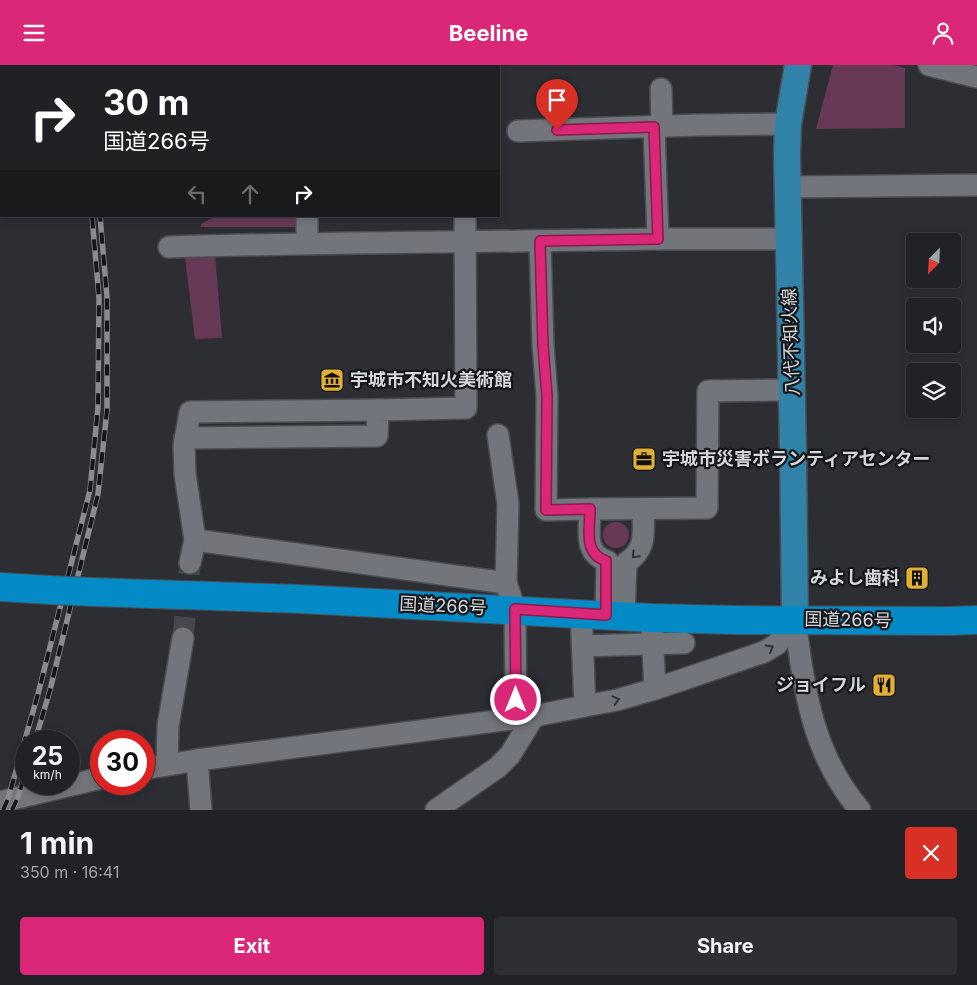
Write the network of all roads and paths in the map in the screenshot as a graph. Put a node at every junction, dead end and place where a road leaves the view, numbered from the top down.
1 (798, 65) edge
2 (929, 65) edge
3 (977, 77) edge
4 (661, 89) dead end
5 (788, 124) junction
6 (658, 127) junction
7 (518, 131) dead end
8 (977, 185) edge
9 (788, 187) junction
10 (307, 217) edge
11 (465, 217) edge
12 (658, 239) junction
13 (787, 239) junction
14 (540, 241) junction
15 (466, 242) junction
16 (307, 243) junction
17 (169, 247) dead end
18 (792, 390) junction
19 (498, 435) dead end
20 (590, 509) junction
21 (643, 509) junction
22 (195, 540) junction
23 (190, 563) tunnel mouth
24 (506, 583) junction
25 (0, 587) edge
26 (515, 609) junction
27 (604, 614) junction
28 (652, 618) junction
29 (794, 619) junction
30 (977, 620) edge
31 (183, 638) tunnel mouth
32 (652, 645) junction
33 (583, 646) junction
34 (684, 648) dead end
35 (655, 689) junction
36 (585, 706) junction
37 (525, 717) junction
38 (197, 760) junction
39 (167, 764) junction
40 (155, 767) edge
41 (90, 782) edge
42 (0, 801) edge
43 (40, 801) edge
44 (201, 810) edge
45 (436, 810) edge
46 (860, 810) edge

1 - 5 main road, 八代不知火線
2 - 3 street
4 - 6 street
5 - 6 street
5 - 9 main road, 八代不知火線
6 - 7 street
6 - 12 street
8 - 9 street
9 - 13 main road, 八代不知火線
10 - 16 street
11 - 15 street
12 - 13 street
12 - 14 street
13 - 18 main road, 八代不知火線
14 - 15 street
14 - 20 street
15 - 16 street
15 - 22 street
16 - 17 street
18 - 21 street
18 - 29 main road, 八代不知火線
19 - 24 street
20 - 21 street
20 - 27 street
21 -> 27 street
22 - 23 street
22 - 24 street
24 - 26 street
25 - 26 highway, 国道266号, bridge
26 - 27 highway, 国道266号
26 - 37 street
27 - 28 highway, 国道266号
27 - 33 street
28 - 29 highway, 国道266号
28 - 32 street
29 - 30 highway, 国道266号
35 -> 29 street
29 - 46 street
31 - 39 street
32 - 33 street
32 - 34 street
32 - 35 street
33 - 36 street
36 -> 35 street
36 - 37 street
37 - 38 street
37 - 45 street
38 - 39 street
38 - 44 street
39 - 40 street
41 - 43 street
42 - 43 street

